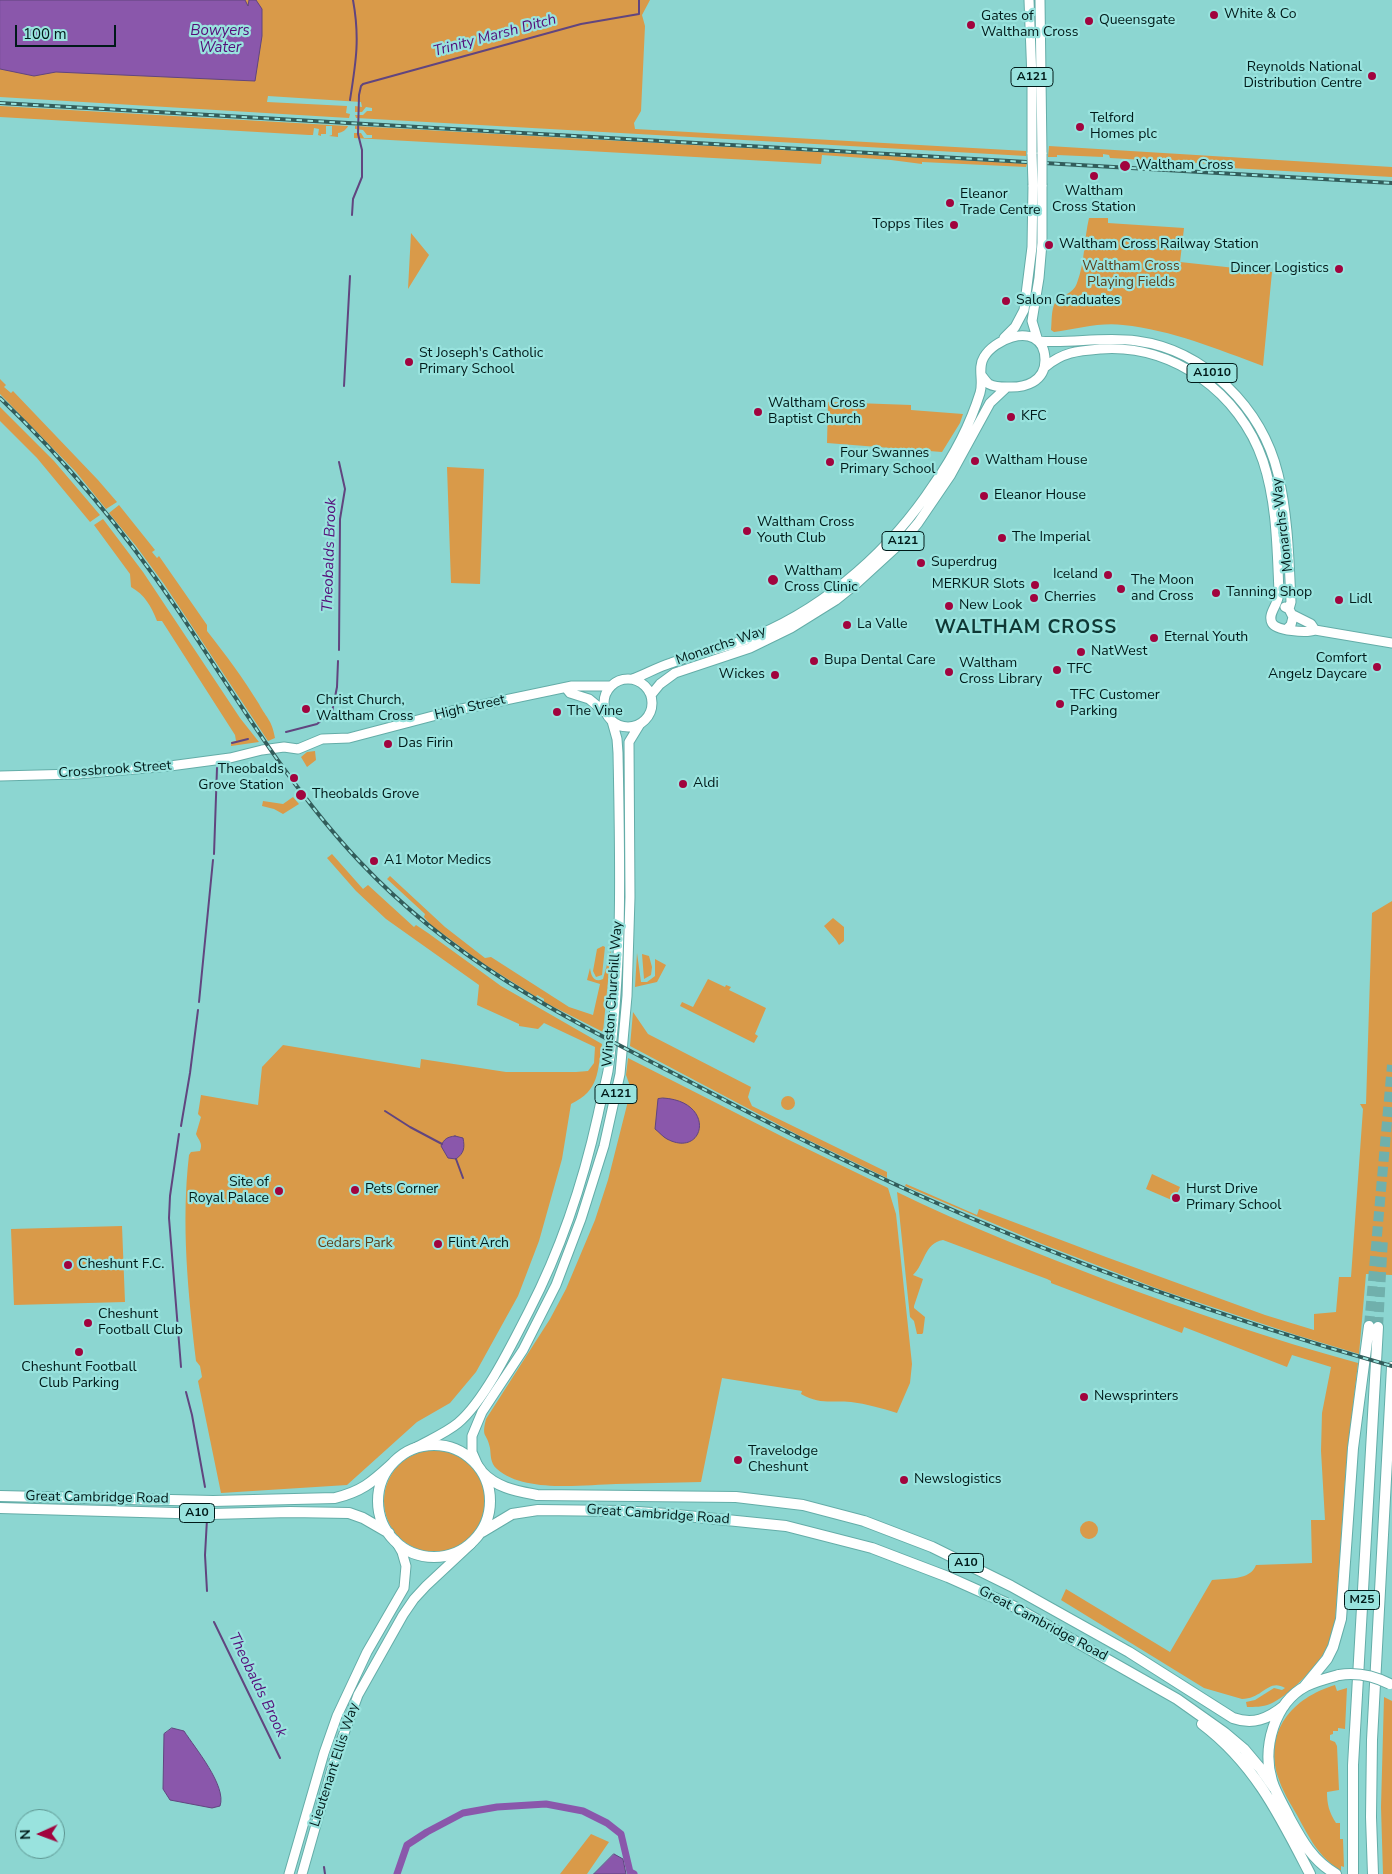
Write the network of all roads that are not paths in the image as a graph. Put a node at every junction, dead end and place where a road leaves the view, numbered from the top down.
1 (1030, 0) edge
2 (1040, 0) edge
3 (1037, 154) junction
4 (1037, 185) junction
5 (1002, 340) junction
6 (1038, 341) junction
7 (1045, 367) junction
8 (981, 375) junction
9 (1007, 387) junction
10 (1275, 608) junction
11 (1291, 612) junction
12 (1286, 629) junction
13 (1315, 630) junction
14 (1392, 643) edge
15 (633, 678) junction
16 (611, 686) junction
17 (566, 688) junction
18 (651, 695) junction
19 (606, 713) junction
20 (612, 721) junction
21 (640, 724) junction
22 (230, 758) joint
23 (0, 776) edge
24 (1392, 1367) edge
25 (415, 1448) junction
26 (393, 1463) junction
27 (481, 1470) junction
28 (0, 1496) edge
29 (0, 1508) edge
30 (482, 1532) junction
31 (392, 1537) junction
32 (471, 1544) junction
33 (1391, 1685) edge
34 (1304, 1687) junction
35 (1159, 1688) junction
36 (1284, 1706) junction
37 (1274, 1788) junction
38 (1313, 1857) junction
39 (289, 1874) edge
40 (302, 1874) edge
41 (1310, 1874) edge
42 (1322, 1874) edge
43 (1336, 1874) edge
44 (1354, 1874) edge
45 (1372, 1874) edge

1 - 3 main road, A121
2 - 3 main road, A121
3 - 4 main road, A121, bridge
4 - 5 main road, A121
4 - 6 main road, A121
5 - 6 main road
5 - 8 main road
6 - 7 main road
6 - 11 main road, Monarchs Way / A1010
7 - 9 main road
7 - 10 main road, Monarchs Way / A1010
8 - 9 main road
8 - 15 main road, Monarchs Way / A121
9 - 18 main road, Monarchs Way / A121
10 - 11 main road
10 - 12 main road
11 - 12 main road
11 - 13 main road
12 - 13 main road
13 - 14 main road
15 - 16 main road
15 - 18 main road
16 - 17 main road, High Street
16 - 19 main road
17 - 19 main road
17 - 22 main road, High Street
18 - 21 main road
19 - 20 main road
20 - 21 main road
20 - 25 main road, Winston Churchill Way / A121
21 - 27 main road, Winston Churchill Way / A121
22 - 23 main road, Crossbrook Street
24 - 45 highway, M25
25 - 26 highway
25 - 27 highway
26 - 28 highway, Great Cambridge Road / A10
26 - 31 highway
27 - 30 highway
27 - 36 highway, Great Cambridge Road / A10
29 - 31 highway, Great Cambridge Road / A10
30 - 32 highway
30 - 35 highway, Great Cambridge Road / A10
31 - 32 highway
31 - 39 main road, Lieutenant Ellis Way
32 - 40 main road, Lieutenant Ellis Way
33 - 34 highway, bridge
34 - 36 highway
34 - 44 highway, M25
35 - 37 highway, Great Cambridge Road / A10
35 - 41 highway
36 - 37 highway
37 - 38 highway
38 - 42 highway
38 - 43 highway

